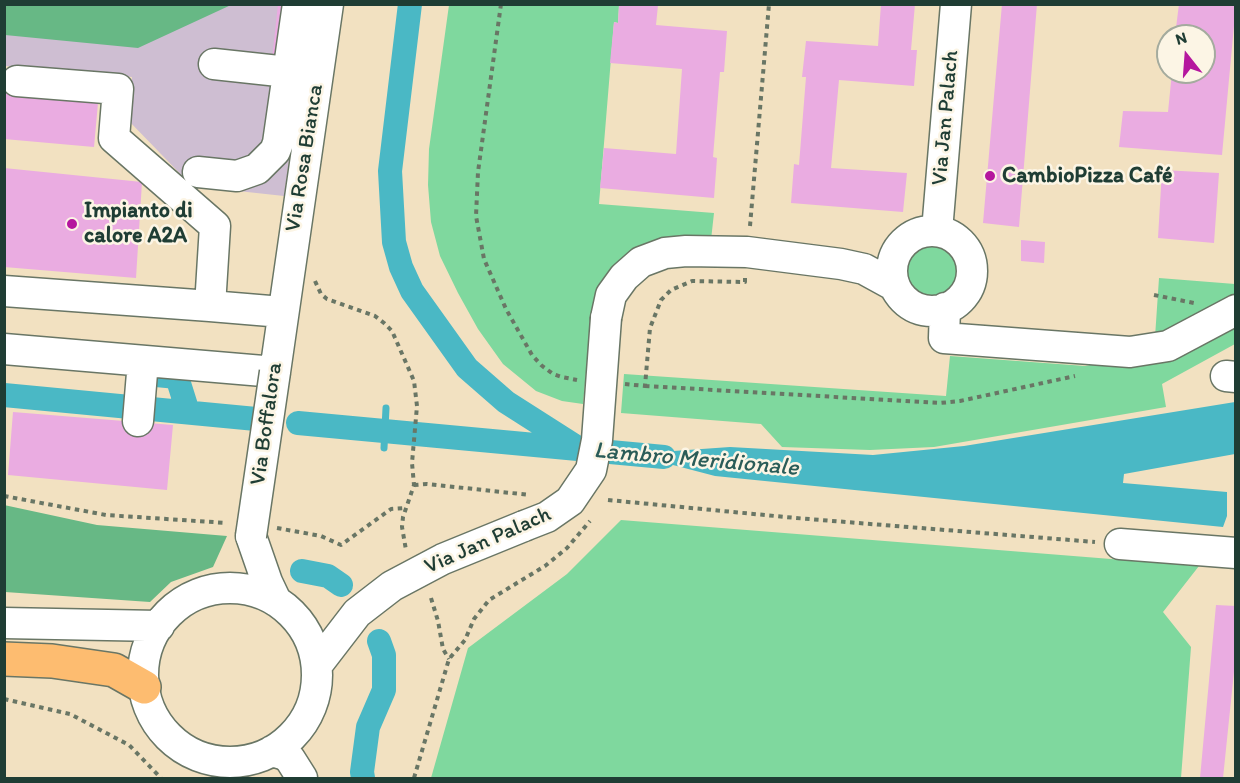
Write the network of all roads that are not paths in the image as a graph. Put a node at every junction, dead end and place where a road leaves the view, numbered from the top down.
1 (298, 4) edge
2 (328, 4) edge
3 (956, 4) edge
4 (214, 64) dead end
5 (288, 72) junction
6 (17, 81) dead end
7 (198, 172) dead end
8 (937, 231) junction
9 (895, 286) junction
10 (4, 291) edge
11 (210, 306) junction
12 (945, 308) junction
13 (1236, 310) edge
14 (282, 312) junction
15 (4, 349) edge
16 (275, 372) junction
17 (147, 374) junction
18 (148, 422) dead end
19 (255, 529) junction
20 (1120, 544) road end
21 (1236, 554) edge
22 (213, 590) junction
23 (276, 601) junction
24 (4, 623) edge
25 (159, 626) junction
26 (4, 659) edge
27 (317, 665) junction
28 (144, 687) junction
29 (272, 751) junction
30 (302, 778) edge

1 - 5 street
2 - 14 street, Via Rosa Bianca
3 - 8 street, Via Jan Palach
4 - 5 street
5 - 7 street
6 - 11 street
8 - 9 street
8 - 12 street
9 - 12 street, Via Jan Palach
9 - 27 street, Via Jan Palach, bridge
10 - 11 street
11 - 14 street
12 - 13 street
14 - 16 street, Via Boffalora
15 - 17 street
16 - 17 street
16 - 19 street, Via Boffalora, bridge
17 - 18 street
19 - 22 street, Via Boffalora
19 - 23 street, Via Boffalora
20 - 21 street
22 - 23 street, Via Boffalora
22 - 25 street, Via Boffalora
23 - 27 street, Via Boffalora
24 - 25 street
25 - 28 street, Via Boffalora
26 - 28 highway
27 - 29 street, Via Boffalora
28 - 29 street, Via Boffalora
29 - 30 street

